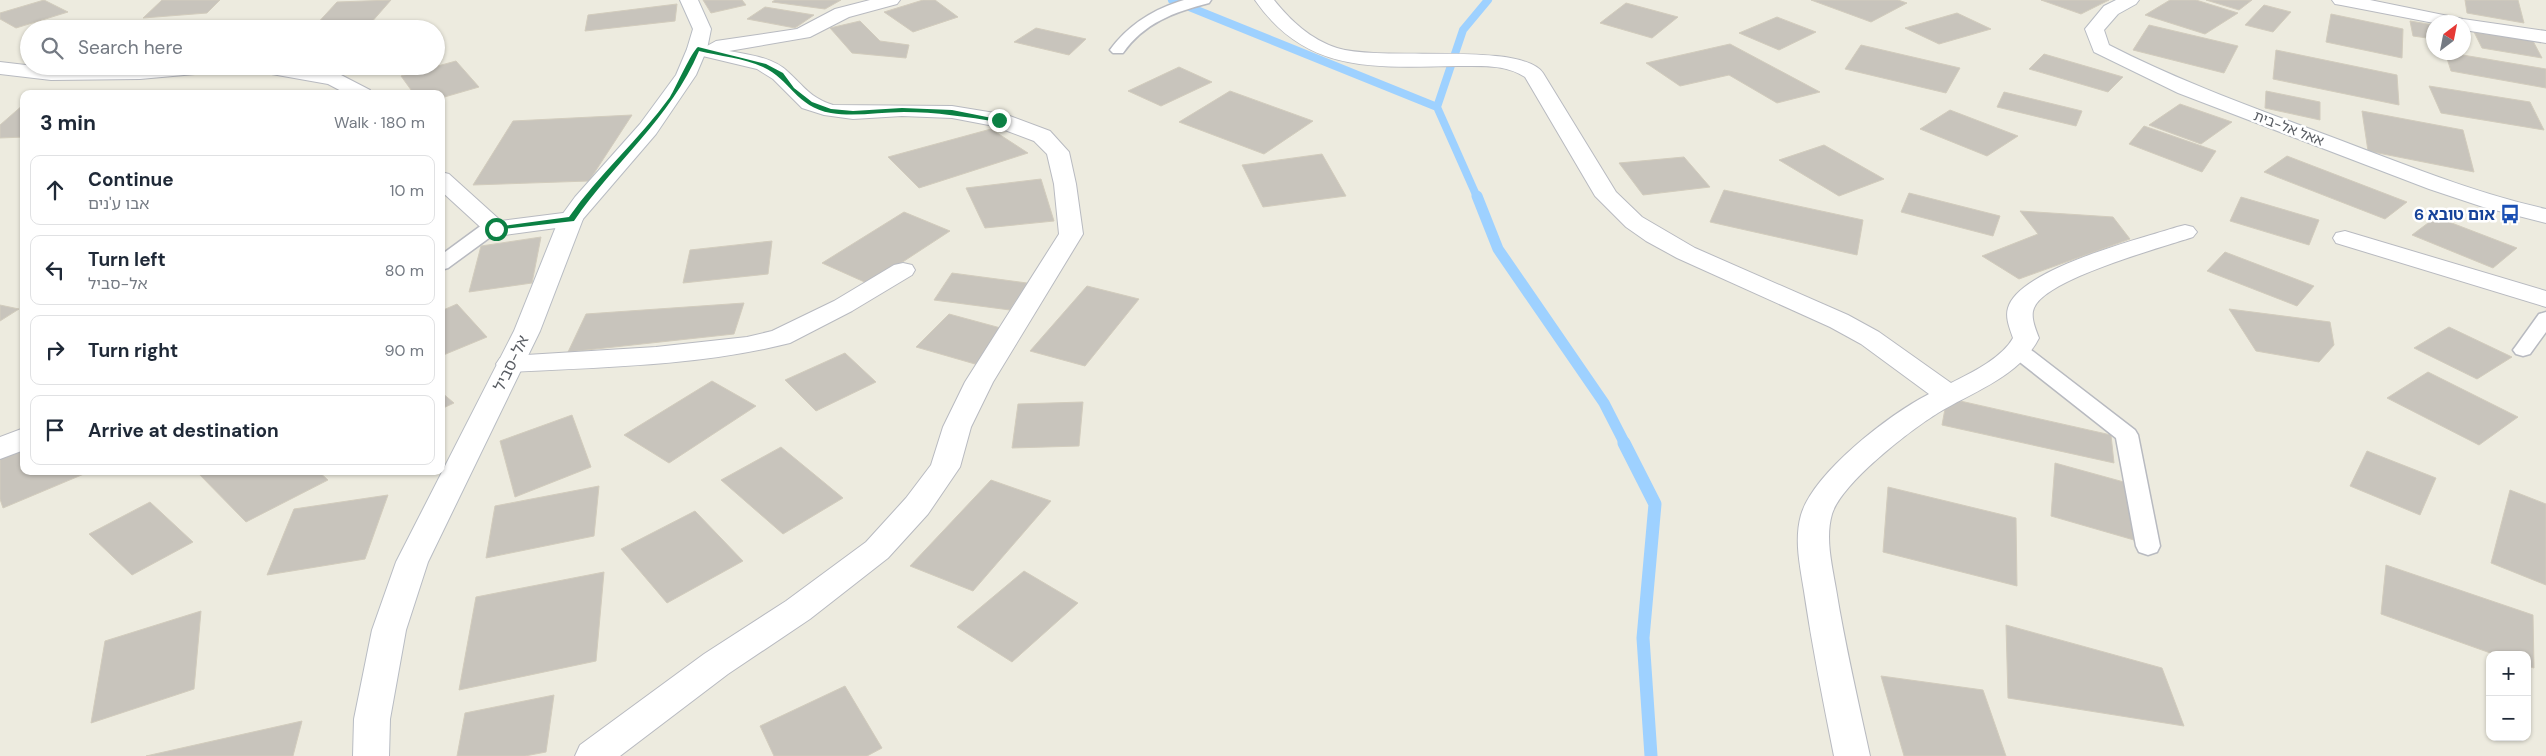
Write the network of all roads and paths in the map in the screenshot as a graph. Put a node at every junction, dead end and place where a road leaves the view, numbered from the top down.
1 (689, 0) edge
2 (891, 0) edge
3 (1204, 0) edge
4 (1264, 0) edge
5 (2130, 0) edge
6 (2341, 0) edge
7 (2426, 16) edge
8 (2471, 25) edge
9 (2546, 37) edge
10 (698, 49) junction
11 (1118, 50) dead end
12 (0, 68) edge
13 (20, 70) edge
14 (311, 75) edge
15 (355, 90) edge
16 (445, 183) edge
17 (2546, 216) edge
18 (571, 219) junction
19 (492, 226) junction
20 (2185, 232) dead end
21 (2345, 238) dead end
22 (445, 261) edge
23 (903, 270) dead end
24 (2546, 299) edge
25 (2546, 318) edge
26 (2523, 350) dead end
27 (2020, 351) junction
28 (510, 364) junction
29 (1949, 396) junction
30 (20, 440) edge
31 (0, 449) edge
32 (2148, 546) dead end
33 (371, 756) edge
34 (593, 756) edge
35 (1852, 756) edge

1 - 10 street, אל-סביל
2 - 10 street
3 - 11 lane
4 - 29 street
5 - 17 street, אאל אל-בית
6 - 7 street
8 - 9 street
10 - 18 street, אל-סביל
10 - 34 street
12 - 13 street
14 - 15 street
16 - 19 street
18 - 19 street
18 - 28 street, אל-סביל
19 - 22 lane
20 - 27 street
21 - 24 street
23 - 28 street
25 - 26 lane
27 - 29 street
27 - 32 lane
28 - 33 street, אל-סביל
29 - 35 street
30 - 31 street

